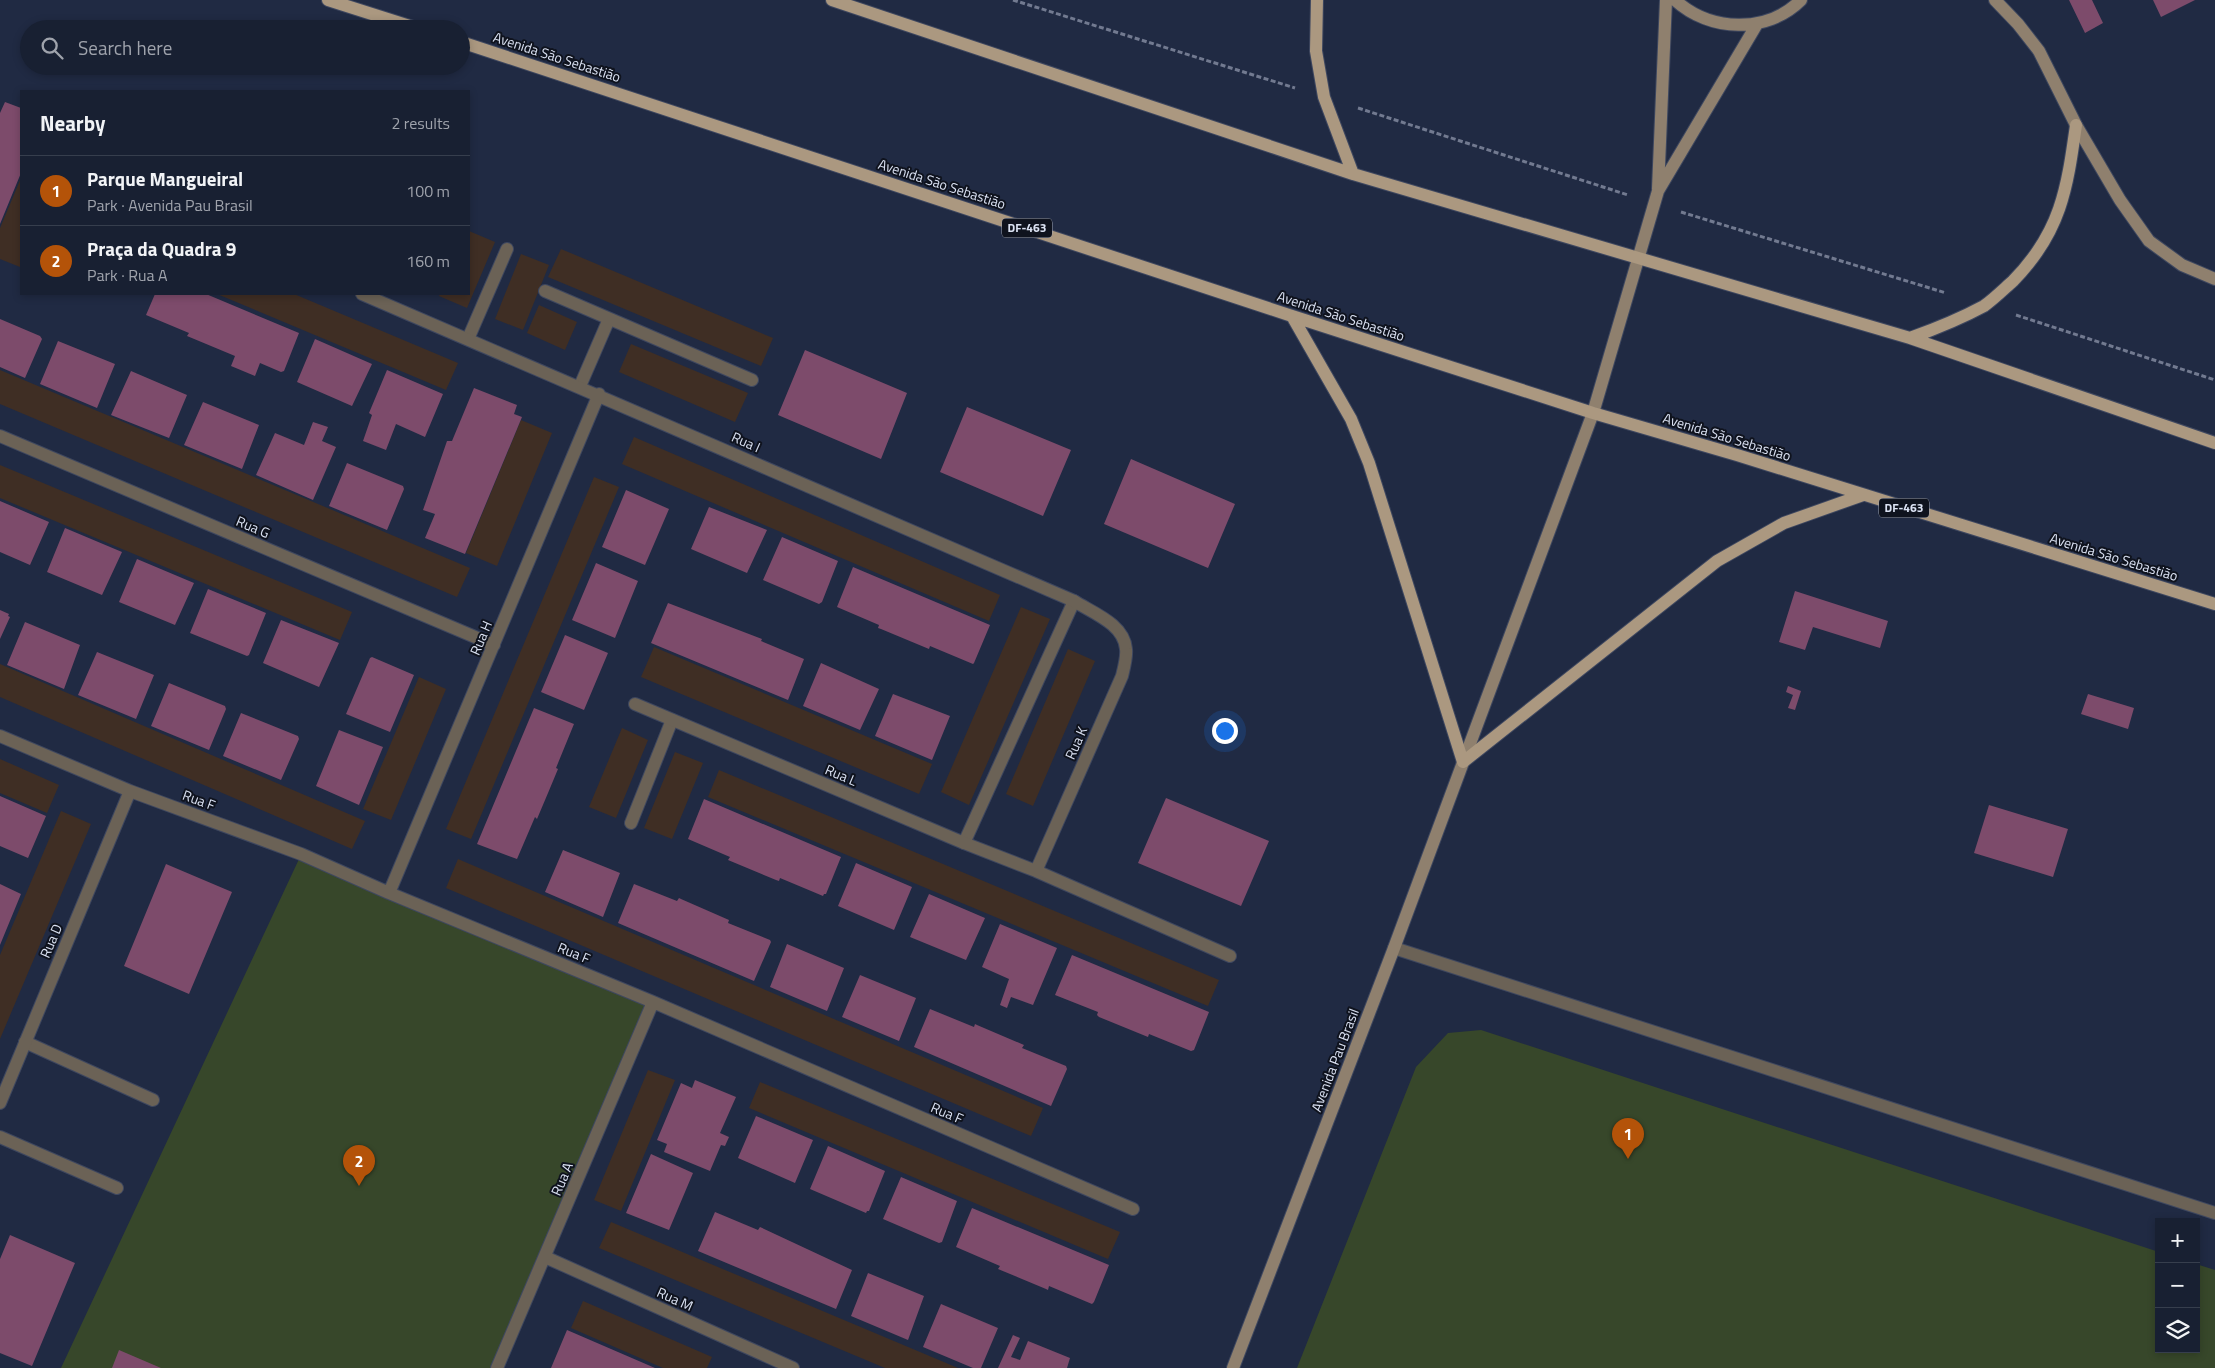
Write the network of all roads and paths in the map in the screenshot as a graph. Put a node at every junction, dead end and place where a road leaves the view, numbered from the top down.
1 (328, 0) edge
2 (832, 0) edge
3 (1013, 0) edge
4 (1317, 0) edge
5 (1666, 0) edge
6 (1675, 0) edge
7 (1801, 0) edge
8 (1995, 0) edge
9 (391, 20) edge
10 (1757, 24) junction
11 (470, 45) edge
12 (1324, 98) junction
13 (2076, 125) junction
14 (1353, 174) junction
15 (1658, 191) junction
16 (1654, 204) junction
17 (507, 249) dead end
18 (1639, 258) junction
19 (2215, 279) edge
20 (545, 292) dead end
21 (368, 295) edge
22 (384, 298) edge
23 (1985, 305) junction
24 (1292, 316) junction
25 (609, 319) junction
26 (1910, 338) junction
27 (468, 339) junction
28 (752, 380) dead end
29 (2215, 380) edge
30 (580, 386) junction
31 (599, 394) junction
32 (1594, 412) junction
33 (0, 436) edge
34 (2215, 442) edge
35 (1864, 496) junction
36 (1074, 601) junction
37 (2215, 604) edge
38 (1114, 626) joint
39 (494, 645) junction
40 (635, 704) dead end
41 (672, 720) junction
42 (0, 736) edge
43 (1463, 762) junction
44 (130, 790) junction
45 (631, 823) dead end
46 (964, 843) junction
47 (1036, 871) junction
48 (389, 893) junction
49 (1394, 948) junction
50 (1230, 956) dead end
51 (653, 1002) junction
52 (25, 1042) junction
53 (153, 1100) dead end
54 (0, 1103) edge
55 (0, 1137) edge
56 (117, 1188) dead end
57 (1132, 1209) dead end
58 (2215, 1213) edge
59 (545, 1258) junction
60 (785, 1367) edge
61 (497, 1368) edge
62 (1233, 1368) edge

1 - 9 main road
2 - 14 main road
3 - 12 path
4 - 12 main road
5 - 15 street
6 - 10 street
7 - 10 street
8 - 13 street
10 - 15 street
11 - 24 main road, Avenida São Sebastião / DF-463
12 - 14 main road
12 - 16 path
13 - 19 street
13 - 23 main road
14 - 18 main road
15 - 16 street, Avenida Pau Brasil
16 - 18 street, Avenida Pau Brasil
16 - 23 path
17 - 27 street
18 - 26 main road
18 - 32 street, Avenida Pau Brasil
20 - 25 street
21 - 22 street, Rua I
22 - 27 street, Rua I
23 - 26 main road
23 - 29 path
24 - 32 main road, Avenida São Sebastião / DF-463
24 - 43 main road
25 - 28 street
25 - 30 street
26 - 34 main road
27 - 30 street, Rua I
30 - 31 street, Rua I
31 - 36 street, Rua I
31 - 39 street, Rua H
32 - 35 main road, Avenida São Sebastião / DF-463
32 - 43 street, Avenida Pau Brasil
33 - 39 street, Rua G
35 - 37 main road, Avenida São Sebastião / DF-463
35 - 43 main road
36 - 38 street, Rua I
36 - 46 street
38 - 47 street, Rua K
39 - 48 street, Rua H
40 - 41 street, Rua L
41 - 45 street
41 - 46 street, Rua L
42 - 44 street, Rua F
43 - 49 street, Avenida Pau Brasil
44 - 48 street, Rua F
44 - 52 street, Rua D
46 - 47 street, Rua L
47 - 50 street, Rua L
48 - 51 street, Rua F
49 - 58 street
49 - 62 street, Avenida Pau Brasil
51 - 57 street, Rua F
51 - 59 street, Rua A
52 - 53 street
52 - 54 street, Rua D
55 - 56 street
59 - 60 street, Rua M
59 - 61 street, Rua A

